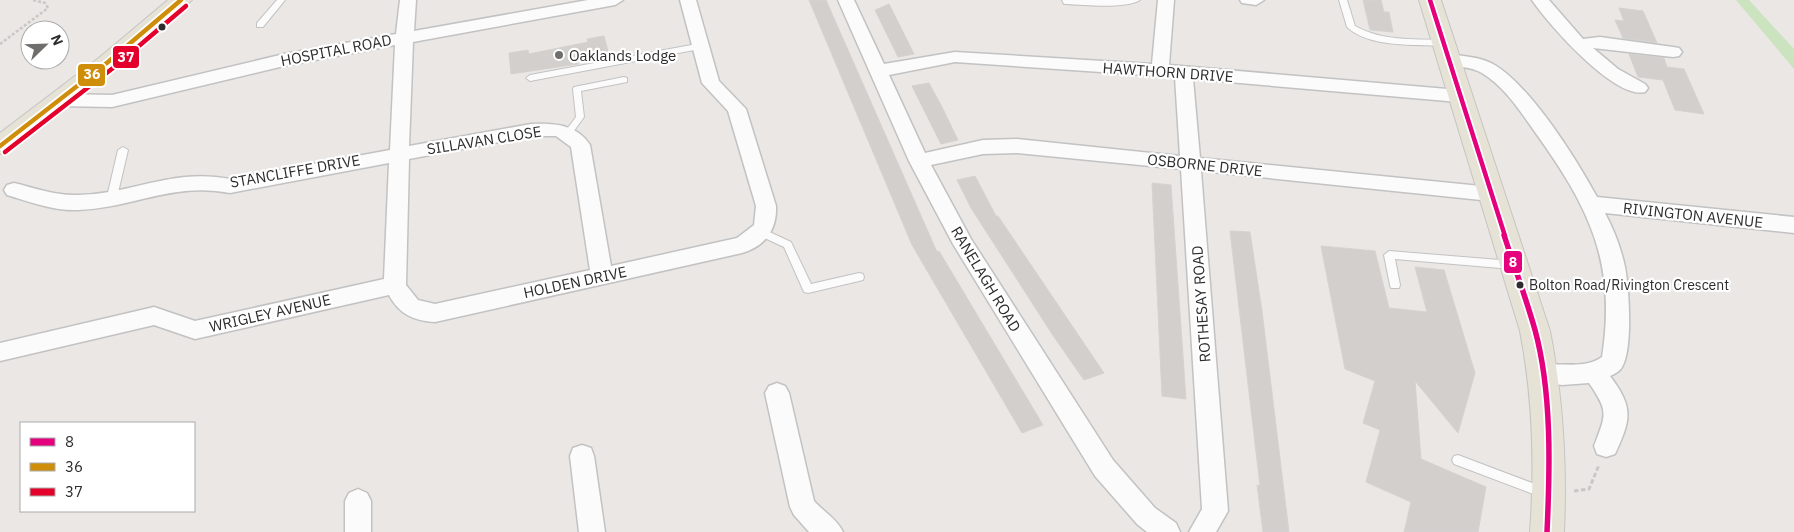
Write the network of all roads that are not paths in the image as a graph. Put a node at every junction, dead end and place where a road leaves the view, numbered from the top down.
1 (182, 0) edge
2 (281, 0) edge
3 (408, 0) edge
4 (615, 0) edge
5 (688, 0) edge
6 (846, 0) edge
7 (1066, 0) edge
8 (1136, 0) edge
9 (1166, 0) edge
10 (1248, 0) edge
11 (1256, 0) edge
12 (1343, 0) edge
13 (1430, 0) edge
14 (1540, 0) edge
15 (549, 6) edge
16 (260, 25) dead end
17 (405, 37) junction
18 (1582, 44) junction
19 (702, 46) junction
20 (1445, 52) junction
21 (1673, 52) dead end
22 (1160, 70) junction
23 (878, 71) junction
24 (1184, 72) junction
25 (530, 78) dead end
26 (624, 80) dead end
27 (1639, 88) dead end
28 (1459, 96) junction
29 (59, 100) junction
30 (568, 133) junction
31 (0, 146) edge
32 (123, 150) dead end
33 (400, 154) junction
34 (919, 161) junction
35 (1192, 164) junction
36 (14, 190) dead end
37 (1491, 194) junction
38 (112, 196) junction
39 (1592, 204) junction
40 (1794, 225) edge
41 (762, 232) junction
42 (1515, 265) junction
43 (602, 276) junction
44 (859, 277) dead end
45 (395, 285) junction
46 (1395, 285) dead end
47 (0, 352) edge
48 (1595, 373) junction
49 (1544, 374) junction
50 (777, 393) dead end
51 (1606, 446) road end
52 (582, 456) dead end
53 (1458, 460) dead end
54 (1550, 495) junction
55 (358, 501) dead end
56 (816, 529) edge
57 (358, 532) edge
58 (592, 532) edge
59 (1166, 532) edge
60 (1202, 532) edge
61 (1547, 532) edge

1 - 29 main road
2 - 16 lane
3 - 17 street
4 - 15 street, HOSPITAL ROAD
5 - 19 street
6 - 23 street, RANELAGH ROAD
7 - 8 lane
9 - 22 street
10 - 11 street
12 - 20 lane
13 - 20 main road
14 - 18 street
15 - 17 street, HOSPITAL ROAD
17 - 29 street, HOSPITAL ROAD
17 - 33 street
18 - 21 street
18 - 27 street
19 - 25 lane
19 - 41 street
20 - 28 main road
20 - 39 street
22 - 23 street, HAWTHORN DRIVE
22 - 24 street, HAWTHORN DRIVE
23 - 34 street, RANELAGH ROAD
24 - 28 street, HAWTHORN DRIVE
24 - 35 street, ROTHESAY ROAD
26 - 30 lane
28 - 37 main road
29 - 31 main road
30 - 33 street, SILLAVAN CLOSE
30 - 43 street
32 - 38 lane
33 - 38 street, STANCLIFFE DRIVE
33 - 45 street
34 - 35 street, OSBORNE DRIVE
34 - 59 street, RANELAGH ROAD
35 - 37 street, OSBORNE DRIVE
35 - 60 street, ROTHESAY ROAD
36 - 38 street, STANCLIFFE DRIVE
37 - 42 main road
39 - 40 street, RIVINGTON AVENUE
39 - 48 street
41 - 43 street, HOLDEN DRIVE
41 - 44 lane
42 - 46 lane
42 - 49 main road
43 - 45 street, HOLDEN DRIVE
45 - 47 street, WRIGLEY AVENUE
48 - 49 street
48 - 51 street
49 - 54 main road
50 - 56 street
52 - 58 street
53 - 54 lane
54 - 61 main road
55 - 57 street

